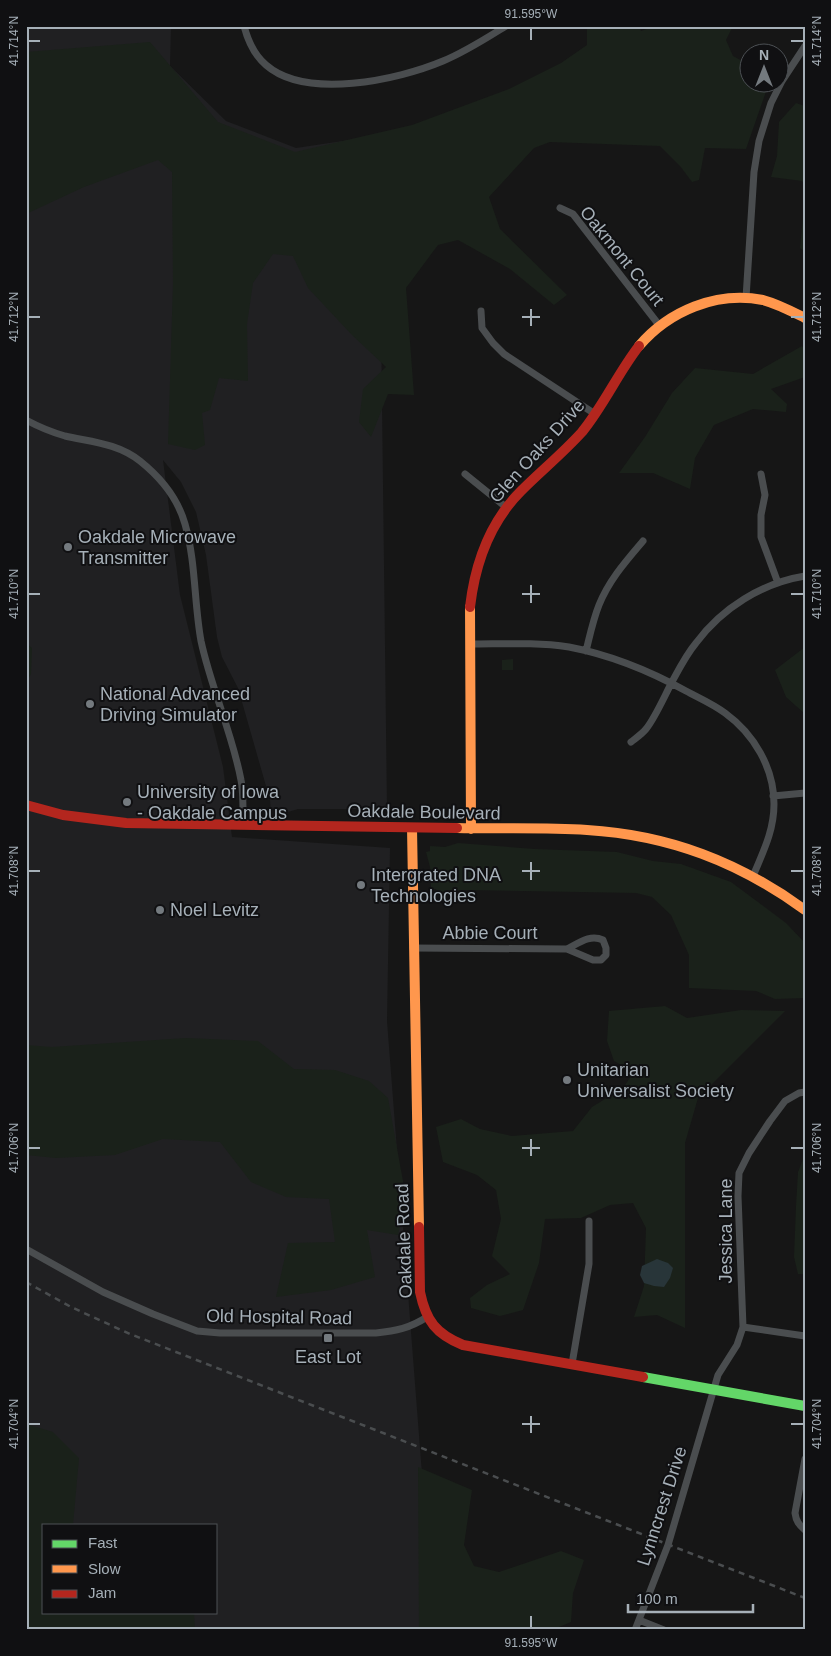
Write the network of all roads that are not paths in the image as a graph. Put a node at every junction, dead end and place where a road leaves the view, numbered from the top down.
1 (244, 26) edge
2 (506, 26) edge
3 (805, 46) edge
4 (560, 208) dead end
5 (746, 298) junction
6 (481, 311) dead end
7 (805, 318) edge
8 (659, 325) junction
9 (594, 414) junction
10 (26, 420) edge
11 (465, 474) dead end
12 (761, 474) dead end
13 (507, 508) junction
14 (643, 540) dead end
15 (805, 576) edge
16 (778, 583) junction
17 (470, 644) junction
18 (586, 651) junction
19 (671, 683) junction
20 (631, 742) dead end
21 (805, 793) edge
22 (773, 796) junction
23 (26, 805) edge
24 (244, 825) junction
25 (412, 828) junction
26 (471, 829) junction
27 (753, 876) junction
28 (805, 910) edge
29 (413, 948) junction
30 (567, 949) junction
31 (805, 1092) edge
32 (589, 1221) dead end
33 (26, 1249) edge
34 (427, 1317) junction
35 (744, 1327) junction
36 (805, 1336) edge
37 (572, 1364) junction
38 (714, 1390) junction
39 (805, 1406) edge
40 (805, 1459) edge
41 (805, 1530) edge
42 (639, 1620) junction
43 (635, 1630) edge
44 (664, 1630) edge

1 - 2 street
3 - 5 street
4 - 8 street, Oakmont Court
5 - 7 street, Glen Oaks Drive
5 - 8 street, Glen Oaks Drive
6 - 9 street
8 - 9 street, Glen Oaks Drive
9 - 13 street, Glen Oaks Drive
10 - 24 street
11 - 13 street
12 - 16 street
13 - 17 street, Glen Oaks Drive
14 - 18 street
15 - 16 street
16 - 19 street
17 - 18 street
17 - 26 street, Glen Oaks Drive
18 - 19 street
19 - 20 street
19 - 22 street
21 - 22 street
22 - 27 street
23 - 24 street, Oakdale Boulevard
24 - 25 street, Oakdale Boulevard
25 - 26 street, Oakdale Boulevard
25 - 29 street, Oakdale Road
26 - 27 street, Oakdale Boulevard
27 - 28 street, Oakdale Boulevard
29 - 30 street, Abbie Court
29 - 34 street, Oakdale Road
30 - 30 street, Abbie Court
31 - 35 street, Jessica Lane
32 - 37 street
33 - 34 street, Old Hospital Road
34 - 37 street, Oakdale Road
35 - 36 street
35 - 38 street, Jessica Lane
37 - 38 street, Oakdale Road
38 - 39 street, Oakdale Road
38 - 42 street, Lynncrest Drive
40 - 41 street
42 - 43 street, Lynncrest Drive
42 - 44 street

